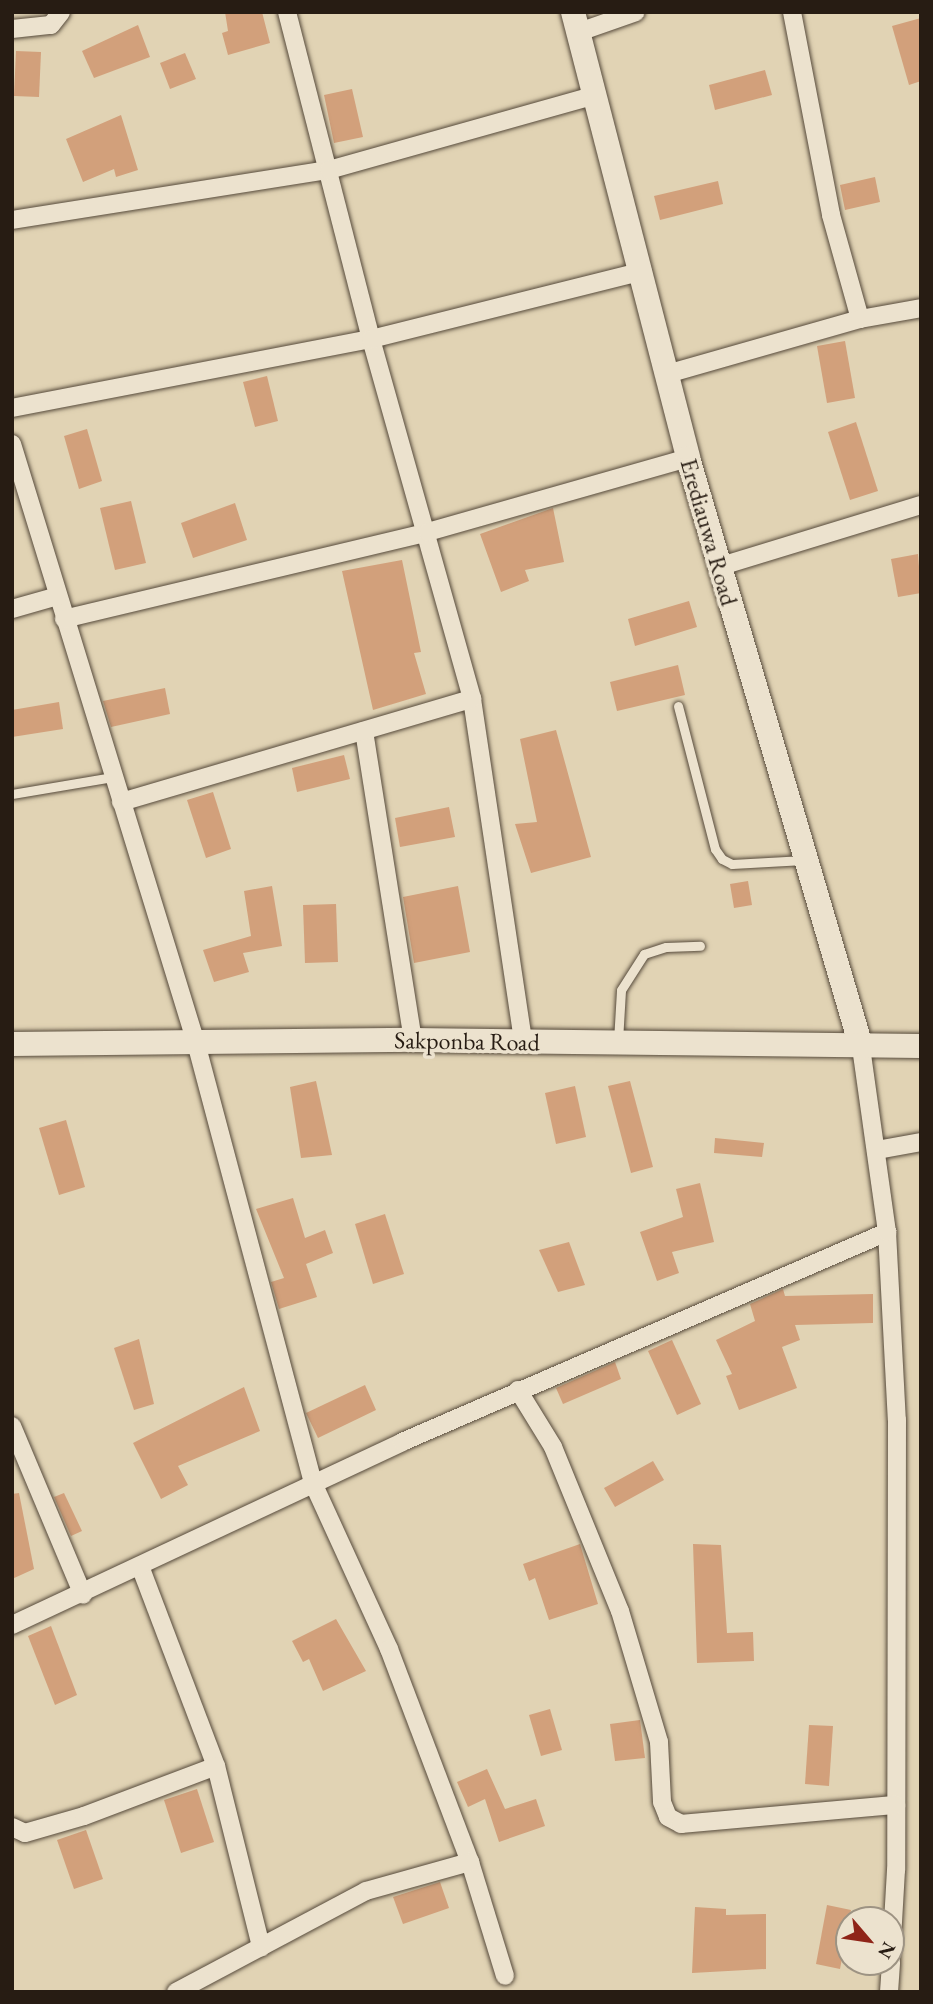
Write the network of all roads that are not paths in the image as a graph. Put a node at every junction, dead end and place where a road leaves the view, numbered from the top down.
1 (61, 12) edge
2 (286, 12) edge
3 (636, 12) edge
4 (792, 12) edge
5 (576, 22) edge
6 (12, 29) edge
7 (596, 95) junction
8 (329, 170) junction
9 (12, 220) edge
10 (643, 271) junction
11 (921, 308) edge
12 (860, 319) junction
13 (371, 340) junction
14 (667, 374) junction
15 (12, 408) edge
16 (12, 444) edge
17 (688, 458) junction
18 (921, 505) edge
19 (428, 532) junction
20 (718, 567) junction
21 (58, 596) junction
22 (12, 608) edge
23 (64, 619) junction
24 (472, 699) junction
25 (678, 706) dead end
26 (364, 731) junction
27 (113, 777) junction
28 (12, 793) edge
29 (121, 802) junction
30 (806, 860) junction
31 (700, 946) dead end
32 (413, 1040) junction
33 (523, 1042) junction
34 (196, 1043) junction
35 (618, 1043) junction
36 (12, 1044) edge
37 (861, 1046) junction
38 (921, 1046) edge
39 (921, 1142) edge
40 (877, 1150) junction
41 (887, 1232) junction
42 (518, 1390) junction
43 (13, 1432) edge
44 (313, 1483) junction
45 (140, 1566) junction
46 (83, 1595) junction
47 (12, 1625) edge
48 (216, 1766) junction
49 (896, 1805) junction
50 (12, 1827) edge
51 (470, 1862) junction
52 (893, 1906) edge
53 (261, 1947) junction
54 (505, 1976) dead end
55 (889, 1991) edge
56 (176, 1992) edge
57 (874, 1992) edge

1 - 6 street
2 - 8 street
3 - 5 street
4 - 12 street
5 - 7 street, Erediauwa Road
7 - 8 street
7 - 10 street, Erediauwa Road
8 - 9 street
8 - 13 street
10 - 13 street
10 - 14 street, Erediauwa Road
11 - 12 street
12 - 14 street
13 - 15 street
13 - 19 street
14 - 17 street, Erediauwa Road
16 - 21 street
17 - 19 street
17 - 20 street, Erediauwa Road
18 - 20 street
19 - 23 street
19 - 24 street
20 - 30 street, Erediauwa Road
21 - 22 street
21 - 23 street
23 - 27 street
24 - 26 street
24 - 33 street
25 - 30 lane
26 - 29 street
26 - 32 street
27 - 28 lane
27 - 29 street
29 - 34 street
30 - 37 street, Erediauwa Road
31 - 35 lane
32 - 33 street, Sakponba Road
32 - 34 street, Sakponba Road
33 - 35 street, Sakponba Road
34 - 36 street, Sakponba Road
34 - 44 street
35 - 37 street, Sakponba Road
37 - 38 street, Sakponba Road
37 - 40 street
39 - 40 street
40 - 41 street
41 - 42 street
41 - 49 street
42 - 44 street
42 - 49 street
43 - 46 street
44 - 45 street
44 - 51 street
45 - 46 street
45 - 48 street
46 - 47 street
48 - 50 street
48 - 53 street
49 - 52 street
51 - 53 street
51 - 54 street
53 - 56 street
55 - 57 street

